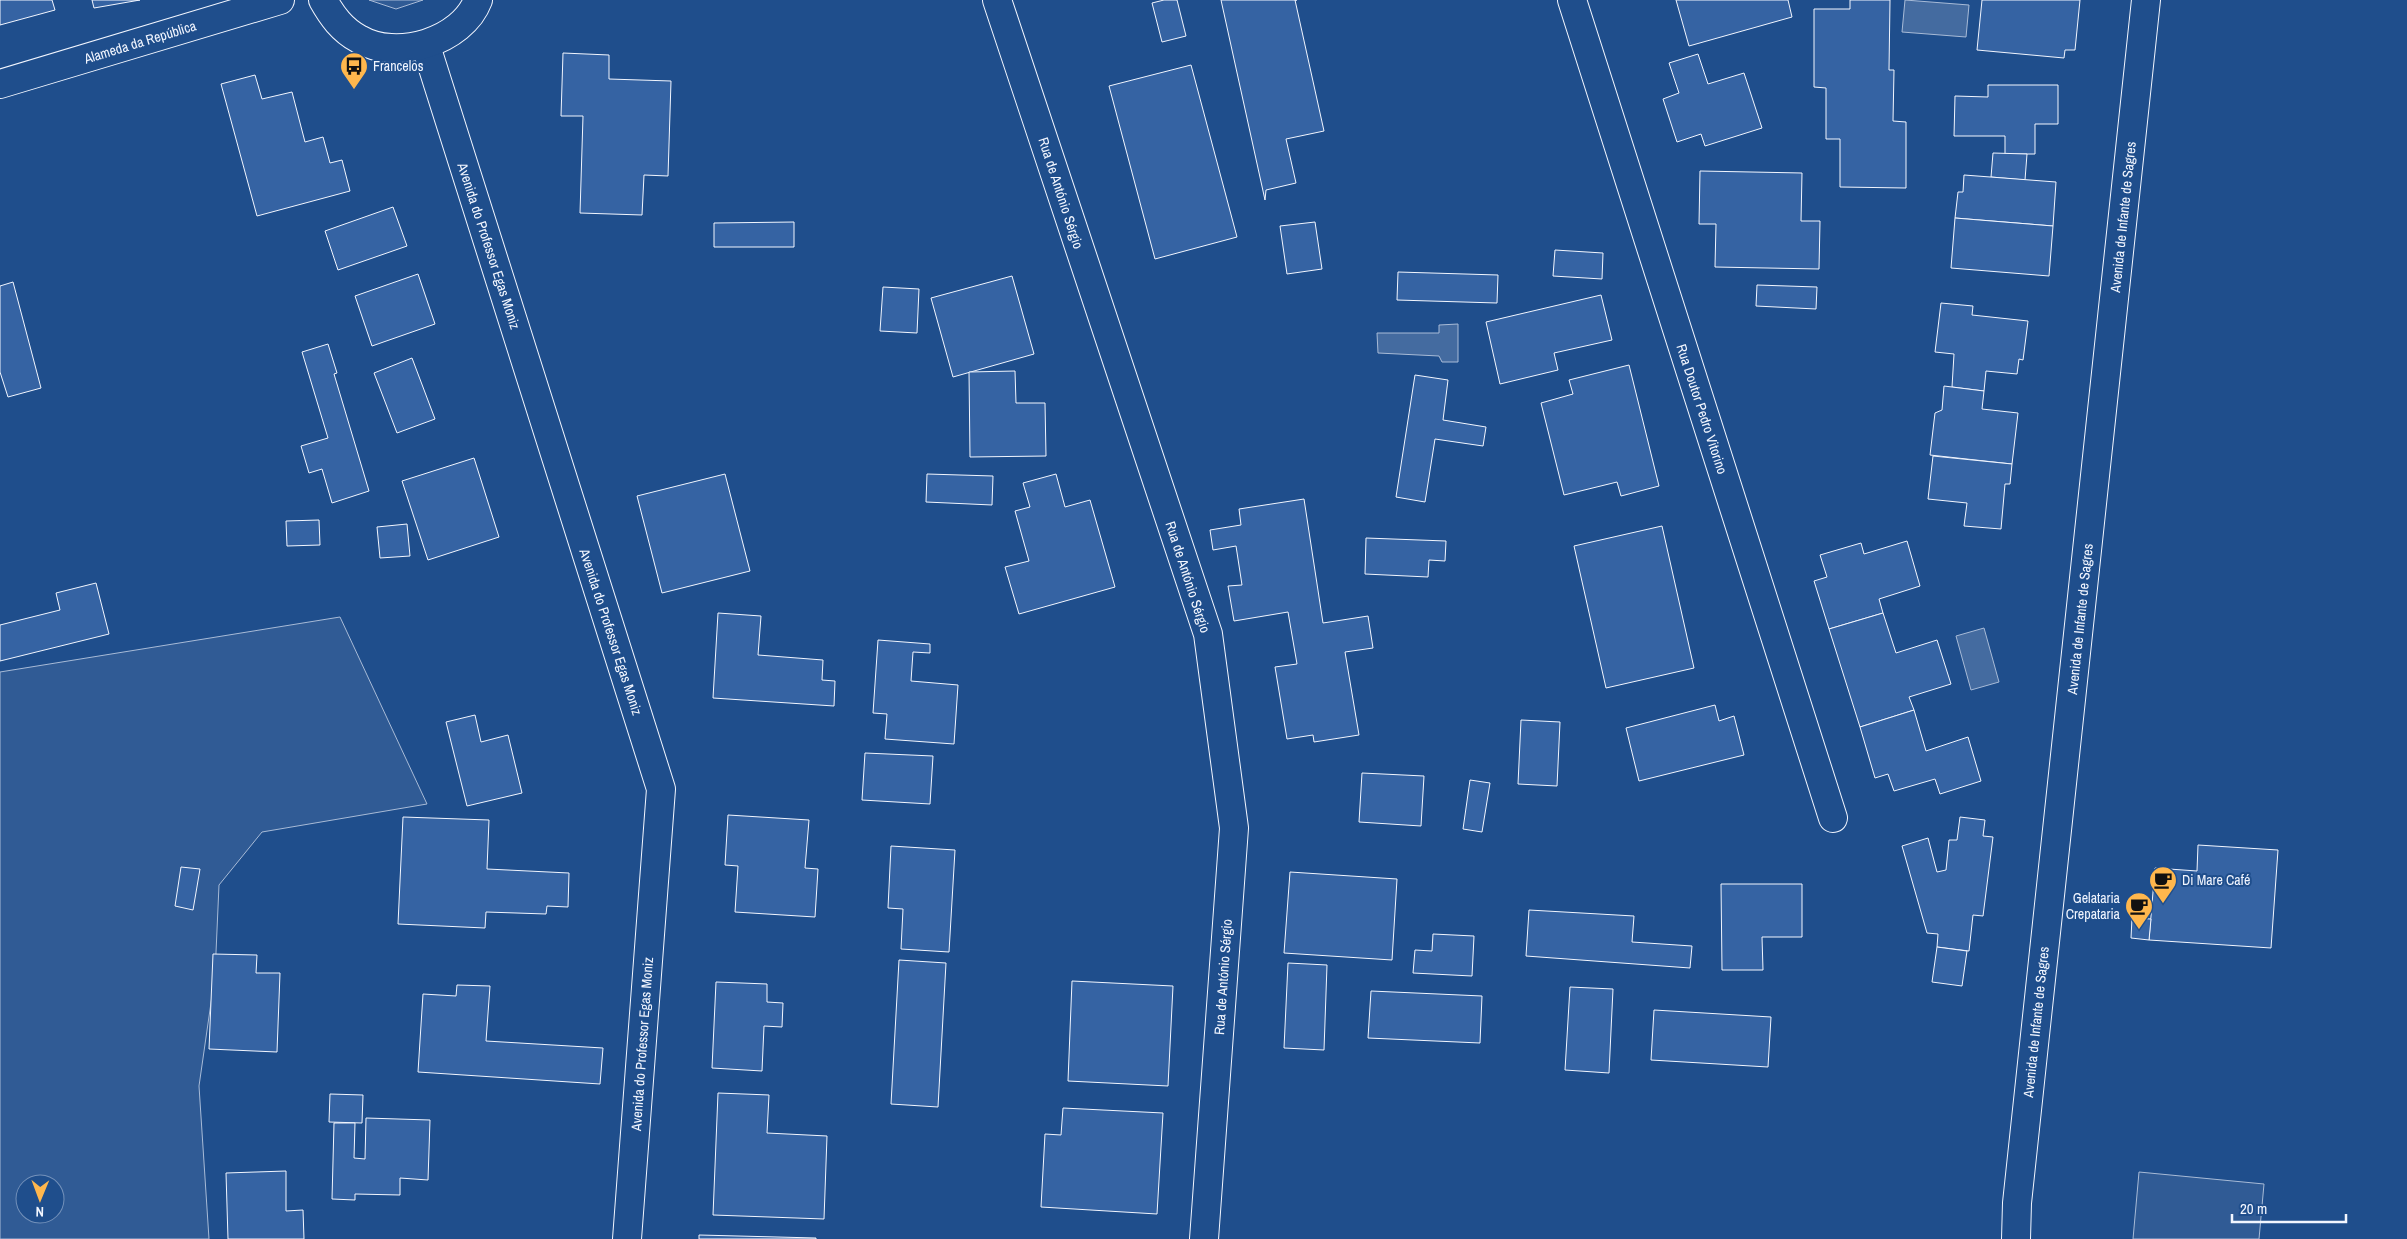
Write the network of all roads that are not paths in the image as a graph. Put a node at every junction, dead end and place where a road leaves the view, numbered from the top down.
1 (280, 0) edge
2 (323, 0) edge
3 (478, 0) edge
4 (997, 0) edge
5 (1572, 0) edge
6 (2146, 0) edge
7 (426, 46) junction
8 (0, 84) edge
9 (1833, 818) dead end
10 (628, 1239) edge
11 (1204, 1239) edge
12 (2016, 1239) edge

1 - 8 street, Alameda da República
2 - 7 street
3 - 7 street
4 - 11 street, Rua de António Sérgio
5 - 9 street, Rua Doutor Pedro Vitorino
6 - 12 street, Avenida de Infante de Sagres
7 - 10 street, Avenida do Professor Egas Moniz

